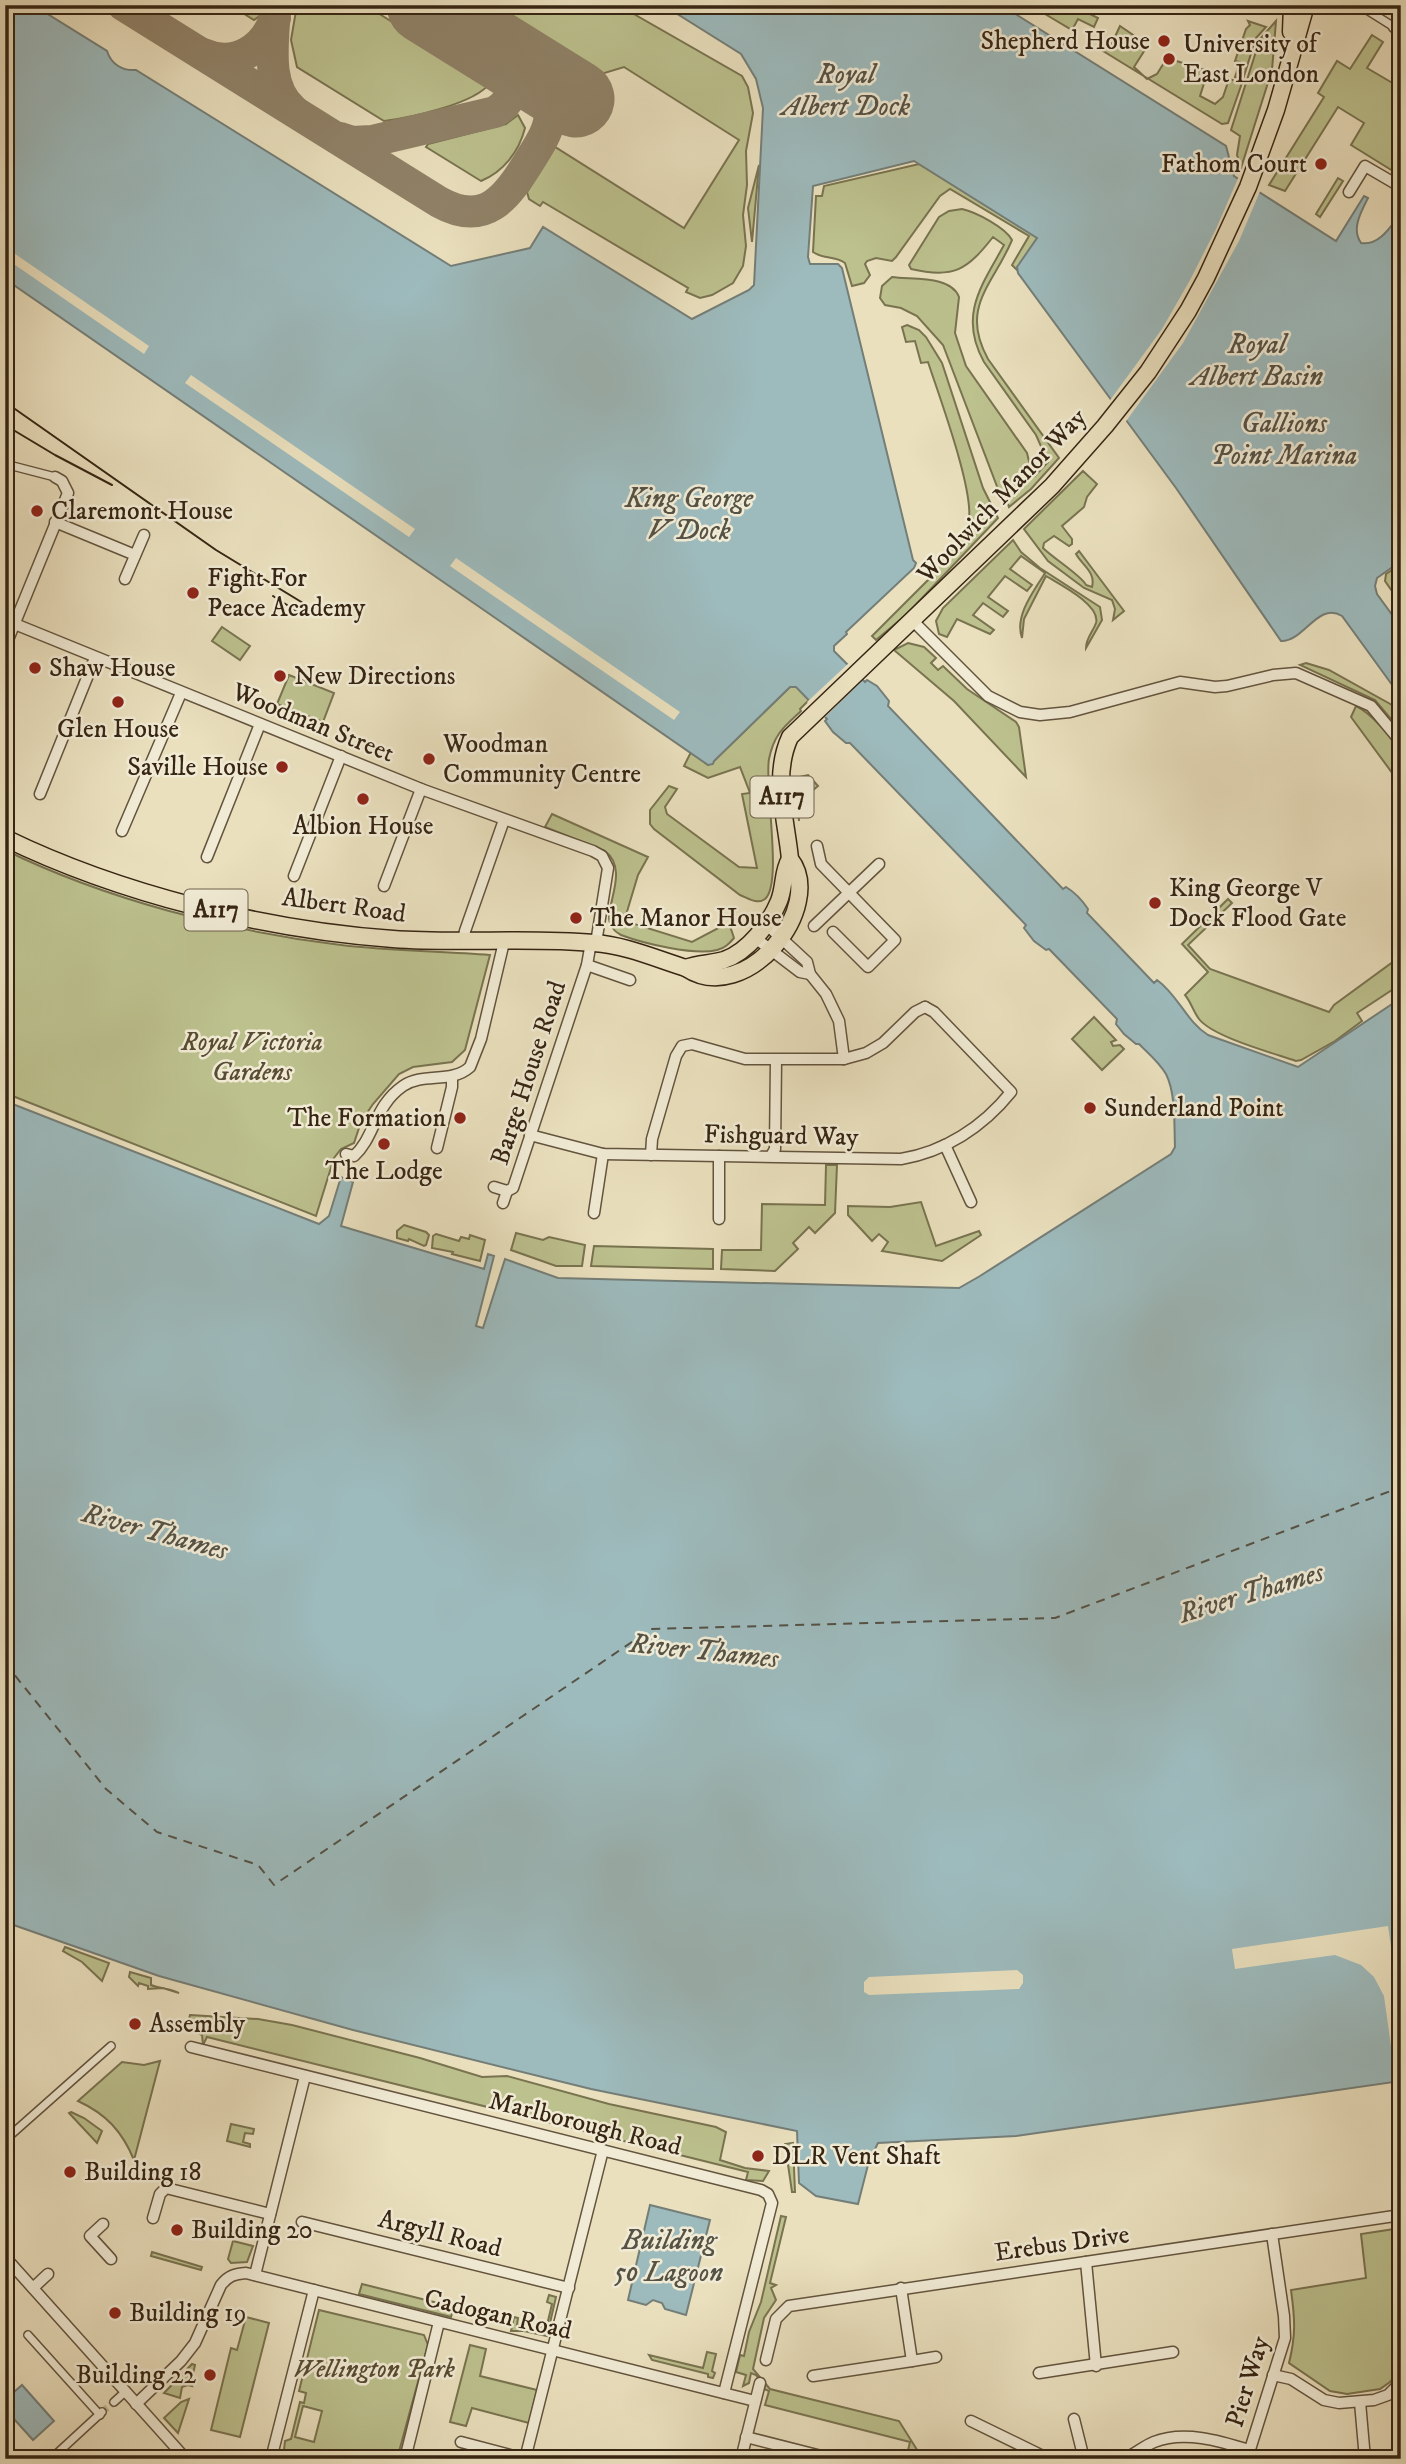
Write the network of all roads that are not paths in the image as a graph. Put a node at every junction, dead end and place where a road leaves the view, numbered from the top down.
1 (1292, 5) edge
2 (1306, 5) edge
3 (1359, 5) edge
4 (1397, 29) edge
5 (1288, 66) junction
6 (1401, 187) edge
7 (1349, 192) dead end
8 (5, 464) edge
9 (55, 477) joint
10 (55, 522) junction
11 (144, 536) dead end
12 (135, 555) junction
13 (125, 579) dead end
14 (913, 621) junction
15 (10, 622) edge
16 (5, 647) edge
17 (95, 659) junction
18 (181, 692) junction
19 (260, 724) junction
20 (1401, 742) edge
21 (341, 757) junction
22 (421, 789) junction
23 (40, 794) dead end
24 (504, 820) junction
25 (122, 831) dead end
26 (5, 838) edge
27 (817, 846) dead end
28 (207, 857) dead end
29 (790, 859) junction
30 (879, 864) dead end
31 (294, 876) dead end
32 (384, 887) dead end
33 (849, 893) junction
34 (766, 924) junction
35 (814, 926) dead end
36 (833, 932) dead end
37 (754, 937) junction
38 (463, 942) junction
39 (504, 942) junction
40 (593, 943) junction
41 (777, 944) junction
42 (587, 965) junction
43 (686, 968) junction
44 (810, 974) junction
45 (630, 980) dead end
46 (844, 1059) junction
47 (776, 1060) junction
48 (452, 1077) junction
49 (530, 1135) junction
50 (945, 1145) junction
51 (437, 1148) dead end
52 (346, 1154) dead end
53 (603, 1154) junction
54 (651, 1155) junction
55 (771, 1156) junction
56 (719, 1157) junction
57 (494, 1187) dead end
58 (508, 1191) junction
59 (971, 1202) dead end
60 (503, 1203) dead end
61 (594, 1213) dead end
62 (719, 1219) dead end
63 (111, 2046) dead end
64 (191, 2047) dead end
65 (305, 2076) junction
66 (5, 2140) edge
67 (603, 2150) junction
68 (270, 2214) junction
69 (1401, 2215) edge
70 (153, 2218) dead end
71 (302, 2222) dead end
72 (103, 2224) dead end
73 (1272, 2234) junction
74 (5, 2257) edge
75 (111, 2259) dead end
76 (1086, 2262) junction
77 (48, 2274) dead end
78 (255, 2275) junction
79 (33, 2288) junction
80 (569, 2288) junction
81 (901, 2288) junction
82 (314, 2290) junction
83 (439, 2322) junction
84 (28, 2335) dead end
85 (553, 2349) junction
86 (1173, 2352) dead end
87 (936, 2357) dead end
88 (766, 2360) dead end
89 (912, 2361) junction
90 (1096, 2366) junction
91 (1040, 2373) dead end
92 (1273, 2375) junction
93 (813, 2376) dead end
94 (1401, 2382) edge
95 (760, 2383) dead end
96 (125, 2392) junction
97 (724, 2393) junction
98 (755, 2401) junction
99 (114, 2402) tunnel mouth
100 (1360, 2402) junction
101 (136, 2403) junction
102 (1074, 2419) dead end
103 (971, 2421) dead end
104 (746, 2437) junction
105 (461, 2442) dead end
106 (1248, 2454) edge
107 (51, 2459) edge
108 (186, 2459) edge
109 (271, 2459) edge
110 (405, 2459) edge
111 (741, 2459) edge
112 (833, 2459) edge
113 (1049, 2459) edge
114 (1084, 2459) edge
115 (1125, 2459) edge
116 (1365, 2459) edge

1 - 5 highway, Woolwich Manor Way / A117
2 - 5 highway, Woolwich Manor Way / A117
3 - 4 street
5 - 14 highway, Woolwich Manor Way / A117
6 - 7 street
8 - 9 street
9 - 10 street
10 - 12 street
10 - 15 street
11 - 12 street
12 - 13 street
14 - 20 street
14 - 29 highway, Woolwich Manor Way / A117
15 - 16 street
15 - 17 street, Woodman Street
17 - 18 street, Woodman Street
17 - 23 street
18 - 19 street, Woodman Street
18 - 25 street
19 - 21 street, Woodman Street
19 - 28 street
21 - 22 street, Woodman Street
21 - 31 street
22 - 24 street, Woodman Street
22 - 32 street
24 - 38 street
24 - 40 street, Woodman Street
26 - 38 highway, Albert Road / A117
27 - 33 street
29 - 34 highway, Woolwich Manor Way / A117
29 - 41 highway, Woolwich Manor Way / A117
30 - 33 street
33 - 35 street
33 - 36 street
34 - 37 highway, Woolwich Manor Way / A117
34 - 41 street
37 - 41 street
37 - 43 highway, Woolwich Manor Way / A117
38 - 39 highway, Albert Road / A117
39 - 40 highway, Albert Road / A117
39 - 48 street
40 - 42 street, Barge House Road
40 - 43 highway, Albert Road / A117
41 - 43 highway, A117
41 - 44 street
41 - 44 street
42 - 45 street, Barge House Road
42 - 49 street, Barge House Road
44 - 46 street
46 - 47 street
46 - 50 street, Fishguard Way
47 - 54 street
47 - 55 street
48 - 51 street
48 - 52 street
49 - 53 street, Fishguard Way
49 - 58 street, Barge House Road
50 - 55 street, Fishguard Way
50 - 59 street
53 - 54 street, Fishguard Way
53 - 61 street
54 - 56 street, Fishguard Way
55 - 56 street, Fishguard Way
56 - 62 street
57 - 58 street, Barge House Road
58 - 60 street, Barge House Road
63 - 66 street
64 - 65 street, Marlborough Road
65 - 67 street, Marlborough Road
65 - 68 street
67 - 80 street
67 - 97 street, Marlborough Road
68 - 70 street
68 - 78 street
69 - 73 street, Erebus Drive
71 - 80 street, Argyll Road
72 - 75 street
73 - 76 street, Erebus Drive
73 - 92 street, Pier Way
74 - 79 street
76 - 81 street, Erebus Drive
76 - 90 street
77 - 79 street
78 - 82 street, Cadogan Road
78 - 101 street, Cadogan Road
79 - 96 street
80 - 85 street
81 - 88 street, Erebus Drive
81 - 89 street
82 - 83 street, Cadogan Road
82 - 109 street
83 - 85 street, Cadogan Road
83 - 110 street
84 - 107 street
85 - 97 street, Cadogan Road
85 - 105 street
86 - 90 street
87 - 89 street
89 - 93 street
90 - 91 street
92 - 100 street
92 - 106 street, Pier Way
94 - 100 street
95 - 98 street
96 - 99 street
96 - 101 street
97 - 98 street, Cadogan Road
98 - 104 street
100 - 116 street
101 - 108 street
102 - 114 street
103 - 113 street
104 - 111 street
104 - 112 street
106 - 115 street

